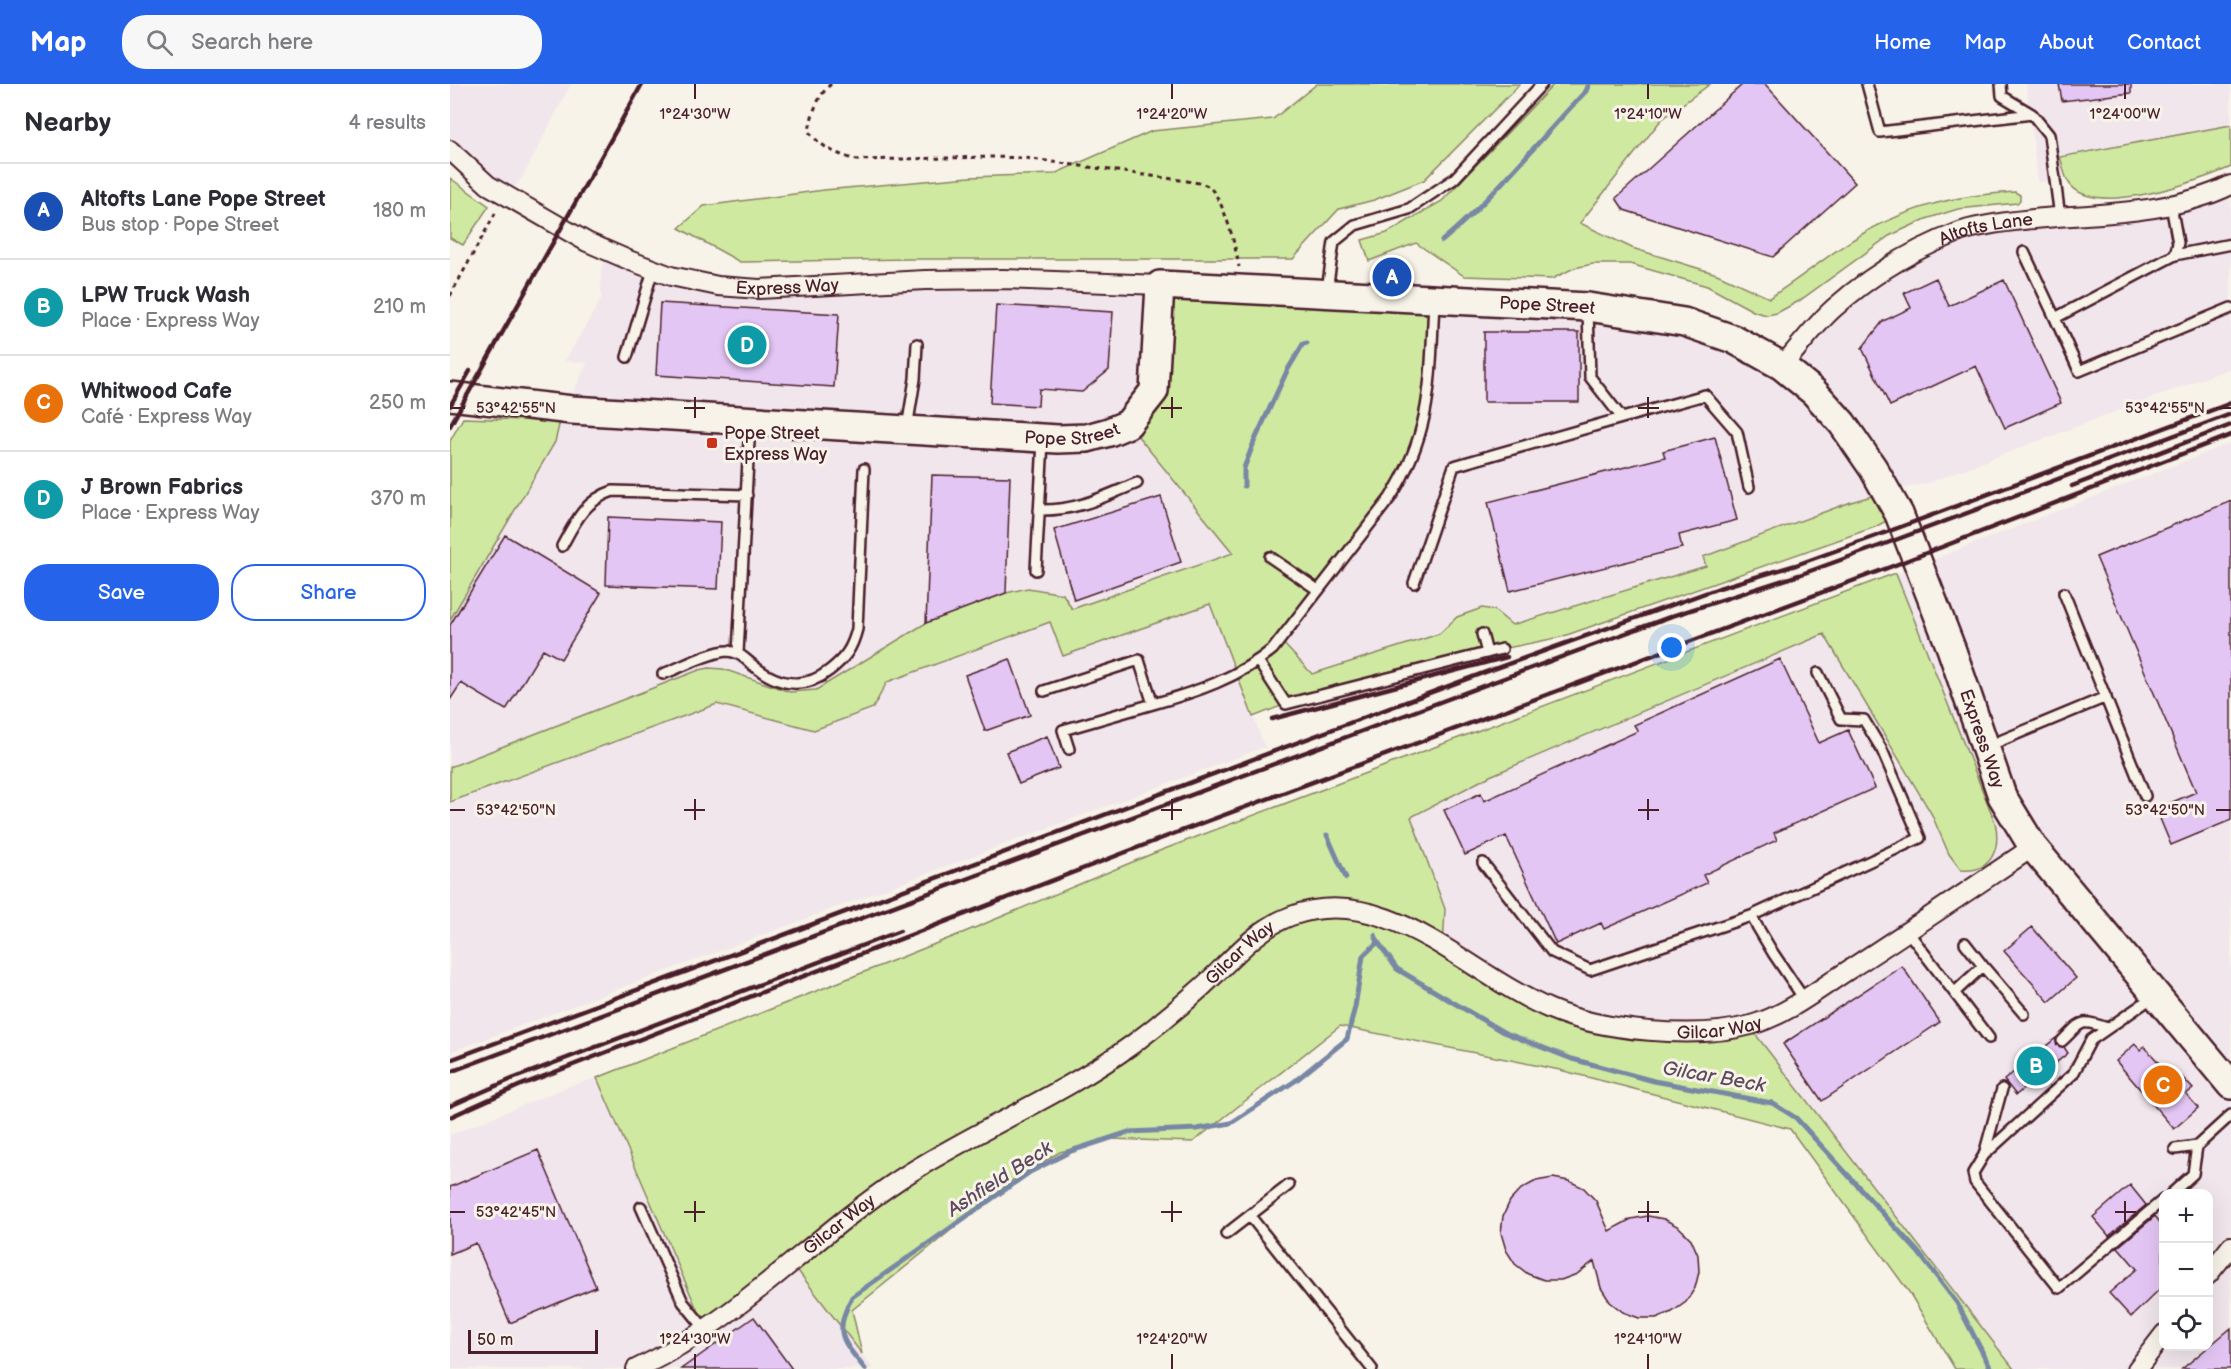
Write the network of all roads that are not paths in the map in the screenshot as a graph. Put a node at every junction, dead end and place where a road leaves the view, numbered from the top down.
1 (1542, 84) edge
2 (1867, 84) edge
3 (2001, 84) edge
4 (2032, 114) junction
5 (450, 150) edge
6 (2231, 185) edge
7 (2171, 205) junction
8 (2060, 217) junction
9 (2231, 244) edge
10 (2024, 252) dead end
11 (2175, 255) junction
12 (653, 270) junction
13 (1160, 285) junction
14 (1327, 294) junction
15 (1434, 300) junction
16 (1588, 307) junction
17 (2231, 308) edge
18 (2055, 318) junction
19 (916, 345) dead end
20 (627, 357) dead end
21 (1782, 366) junction
22 (450, 396) edge
23 (1622, 418) junction
24 (750, 421) junction
25 (907, 430) junction
26 (1043, 438) junction
27 (864, 469) dead end
28 (1137, 483) dead end
29 (1749, 487) dead end
30 (747, 495) junction
31 (1039, 510) junction
32 (562, 546) dead end
33 (1270, 556) dead end
34 (1036, 570) dead end
35 (1414, 583) dead end
36 (1318, 590) junction
37 (2064, 593) dead end
38 (1482, 634) dead end
39 (1502, 649) dead end
40 (738, 653) junction
41 (1487, 653) junction
42 (1258, 661) junction
43 (1818, 673) dead end
44 (663, 674) dead end
45 (1044, 691) dead end
46 (2106, 697) junction
47 (1152, 704) junction
48 (1986, 747) junction
49 (1069, 749) dead end
50 (2145, 795) dead end
51 (2033, 847) junction
52 (1483, 863) dead end
53 (1751, 916) junction
54 (1908, 932) junction
55 (1965, 943) dead end
56 (1983, 966) junction
57 (1955, 992) junction
58 (2156, 994) junction
59 (1804, 999) junction
60 (2024, 1014) dead end
61 (2107, 1028) junction
62 (1989, 1038) dead end
63 (2062, 1041) dead end
64 (2231, 1085) edge
65 (2002, 1089) dead end
66 (2231, 1115) edge
67 (2197, 1146) junction
68 (2175, 1149) dead end
69 (1984, 1155) junction
70 (1289, 1185) dead end
71 (2176, 1189) edge
72 (2159, 1203) edge
73 (641, 1207) dead end
74 (1250, 1216) junction
75 (1226, 1234) dead end
76 (2231, 1246) edge
77 (2213, 1269) edge
78 (706, 1330) junction
79 (2159, 1339) edge
80 (636, 1369) edge
81 (1372, 1369) edge
82 (2136, 1369) edge

1 - 14 lane
2 - 4 lane
3 - 4 lane
4 - 8 lane
5 - 12 street, Express Way
6 - 7 street, Altofts Lane
7 - 8 street, Altofts Lane
7 - 11 lane
8 - 21 street, Altofts Lane
9 - 11 lane
10 - 18 lane
11 - 18 lane
12 - 13 street, Express Way
12 - 20 lane
13 - 14 street, Pope Street
13 - 26 street, Pope Street
14 - 15 street, Pope Street
15 - 16 street, Pope Street
15 - 36 lane
16 - 21 street, Pope Street
16 - 23 lane
17 - 18 lane
19 - 25 lane
21 - 48 street, Express Way
22 - 24 street, Pope Street
23 - 29 lane
23 - 35 lane
24 - 25 street, Pope Street
24 - 30 lane
25 - 26 street, Pope Street
26 - 31 lane
27 - 40 lane
28 - 31 lane
30 - 32 lane
30 - 40 lane
31 - 34 lane
33 - 36 lane
36 - 42 lane
37 - 46 lane
38 - 41 lane
39 - 41 lane
40 - 44 lane
41 - 42 lane
42 - 47 lane
43 - 53 lane
45 - 47 lane
46 - 48 lane
46 - 50 lane
47 - 49 lane
48 - 51 street, Express Way
51 - 54 street, Gilcar Way
51 - 58 street, Express Way
52 - 53 lane
53 - 59 lane
54 - 57 lane
54 - 59 street, Gilcar Way
55 - 56 lane
56 - 57 lane
56 - 60 lane
57 - 62 lane
58 - 61 lane
58 - 64 street, Express Way
59 - 78 street, Gilcar Way
61 - 63 lane
61 - 69 lane
65 - 69 lane
66 - 67 lane
67 - 68 lane
67 - 71 lane
69 - 72 lane
70 - 74 lane
73 - 78 lane
74 - 75 lane
74 - 81 lane
76 - 77 street
78 - 80 street, Gilcar Way
79 - 82 street

